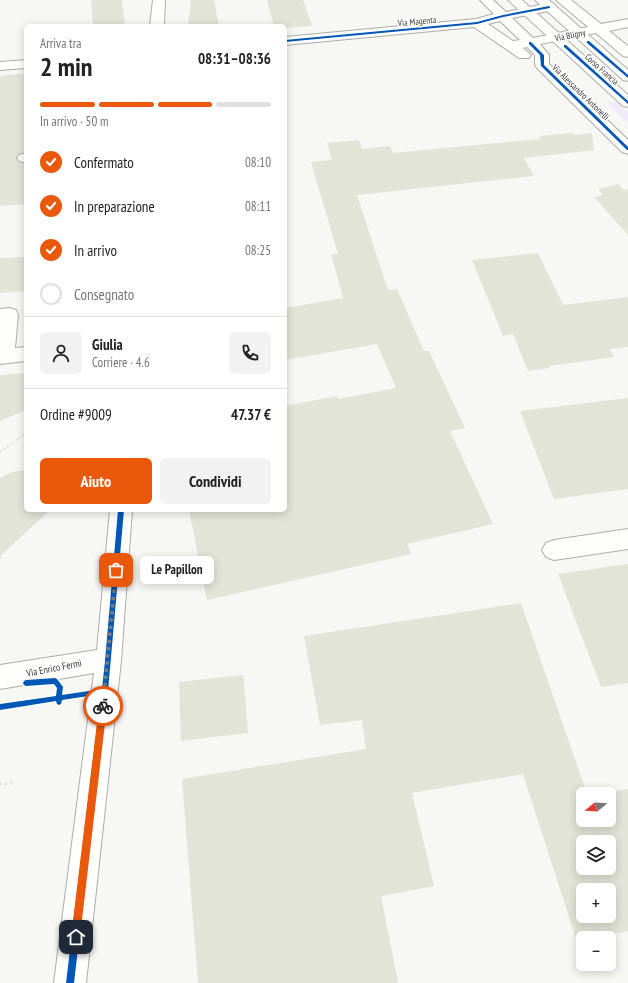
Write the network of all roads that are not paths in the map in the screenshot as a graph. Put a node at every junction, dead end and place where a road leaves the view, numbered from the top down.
1 (159, 0) edge
2 (486, 0) edge
3 (514, 0) edge
4 (562, 0) edge
5 (545, 4) edge
6 (527, 12) junction
7 (503, 16) junction
8 (157, 24) edge
9 (477, 24) junction
10 (627, 27) edge
11 (599, 29) junction
12 (578, 33) junction
13 (555, 37) junction
14 (287, 41) edge
15 (530, 42) junction
16 (511, 46) junction
17 (628, 53) edge
18 (24, 64) edge
19 (542, 65) junction
20 (0, 66) edge
21 (628, 77) edge
22 (628, 103) edge
23 (628, 149) edge
24 (0, 316) edge
25 (24, 354) edge
26 (2, 357) edge
27 (121, 512) edge
28 (628, 539) edge
29 (554, 550) dead end
30 (108, 661) junction
31 (0, 677) edge
32 (70, 983) edge

1 - 8 street
2 - 7 street
3 - 6 street, Corso Francia
4 - 11 street
5 - 6 street, Via Magenta
5 - 12 street, Corso Francia
6 - 7 street, Via Magenta
6 - 13 street, Corso Francia
7 - 9 street, Via Magenta
7 - 15 street
9 - 14 street, Via Magenta
9 - 16 street, Via Alessandro Antonelli
10 - 11 street, Via Bligny
11 - 12 street, Via Bligny
11 - 17 street
12 - 13 street, Via Bligny
12 - 21 street, Corso Francia
13 - 15 street, Via Bligny
13 - 22 street, Corso Francia
15 - 16 street, Via Bligny
15 - 19 street, Via Alessandro Antonelli
16 - 19 street, Via Alessandro Antonelli
18 - 20 street
19 - 23 street, Via Alessandro Antonelli
24 - 26 street
25 - 26 street
27 - 30 street
28 - 29 street
30 - 31 street, Via Enrico Fermi
30 - 32 street

